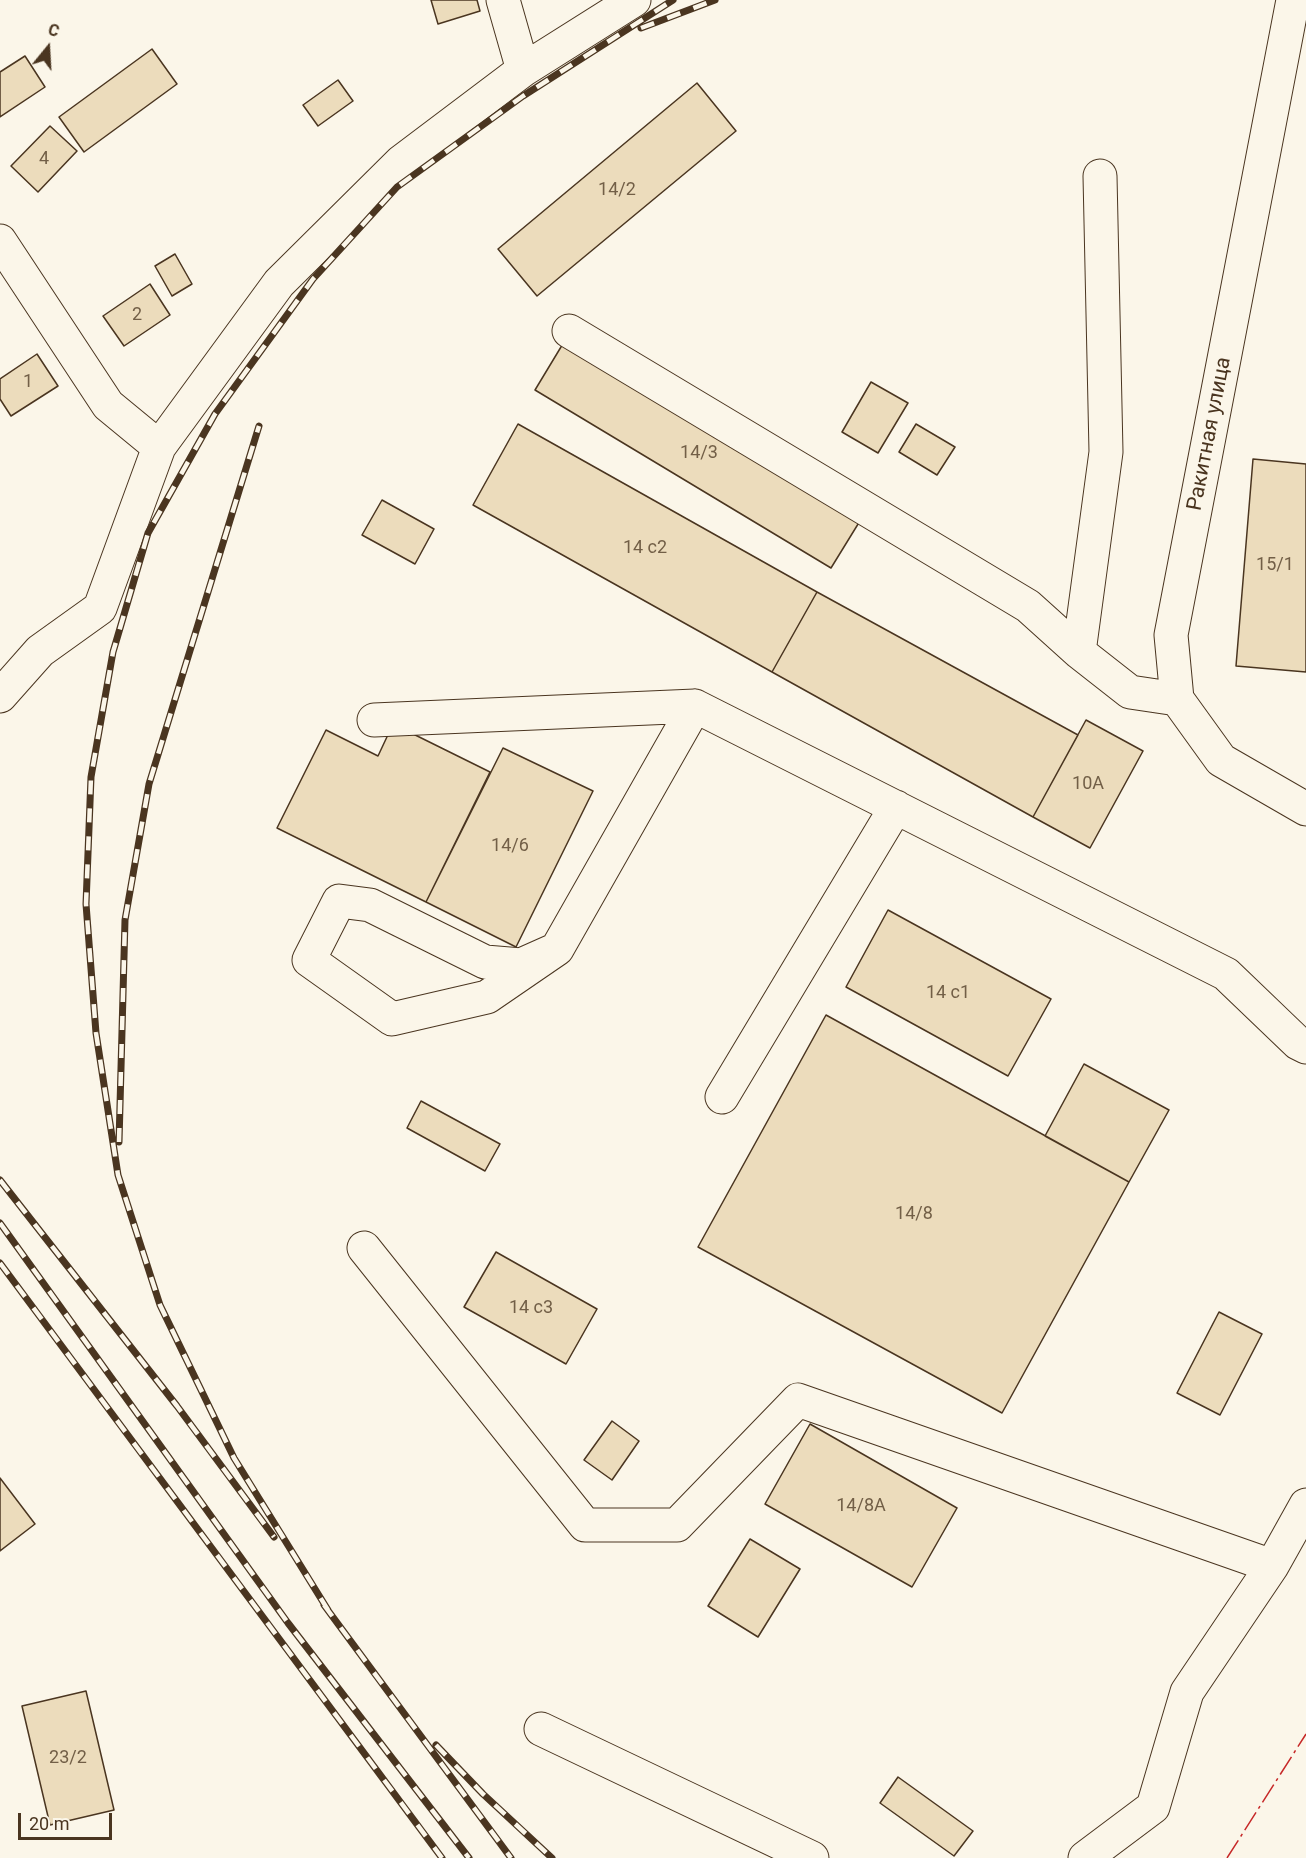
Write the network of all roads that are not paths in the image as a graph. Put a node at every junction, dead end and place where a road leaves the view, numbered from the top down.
1 (503, 0) edge
2 (634, 0) edge
3 (1293, 0) edge
4 (523, 70) junction
5 (1100, 176) dead end
6 (0, 241) edge
7 (569, 331) dead end
8 (159, 447) junction
9 (1079, 652) junction
10 (0, 696) edge
11 (1177, 699) junction
12 (695, 706) junction
13 (374, 720) dead end
14 (896, 807) junction
15 (1306, 809) edge
16 (557, 949) junction
17 (1306, 1047) edge
18 (722, 1097) dead end
19 (364, 1248) dead end
20 (1306, 1505) edge
21 (1272, 1566) junction
22 (541, 1729) dead end
23 (812, 1858) edge
24 (1085, 1858) edge

1 - 4 street
2 - 4 street
3 - 11 street, Ракитная улица
4 - 8 street
5 - 9 street
6 - 8 street
7 - 9 street
8 - 10 street
9 - 11 street
11 - 15 street
12 - 13 street
12 - 14 street
12 - 16 street
14 - 17 street
14 - 18 street
16 - 16 street
19 - 21 street
20 - 21 street
21 - 24 street
22 - 23 street

